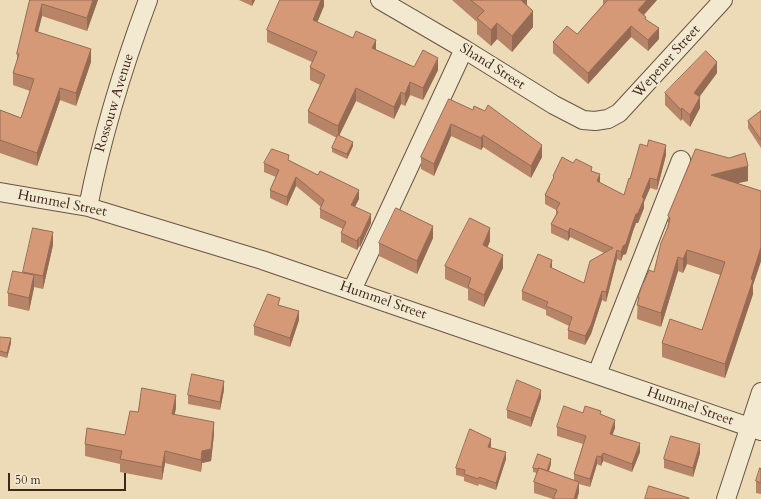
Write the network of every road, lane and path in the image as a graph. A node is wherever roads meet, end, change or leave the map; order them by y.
1 (148, 0) edge
2 (380, 0) edge
3 (723, 0) edge
4 (399, 5) edge
5 (464, 49) junction
6 (608, 119) joint
7 (681, 160) dead end
8 (0, 192) edge
9 (88, 207) junction
10 (352, 290) junction
11 (597, 374) junction
12 (761, 392) edge
13 (755, 429) edge
14 (726, 499) edge

1 - 9 street, Rossouw Avenue
2 - 4 street, Shand Street
3 - 6 street, Wepener Street
4 - 5 street, Shand Street
5 - 6 street, Shand Street
5 - 10 street
7 - 11 street
8 - 9 street, Hummel Street
9 - 10 street, Hummel Street
10 - 11 street, Hummel Street
11 - 13 street, Hummel Street
12 - 13 street
13 - 14 street

